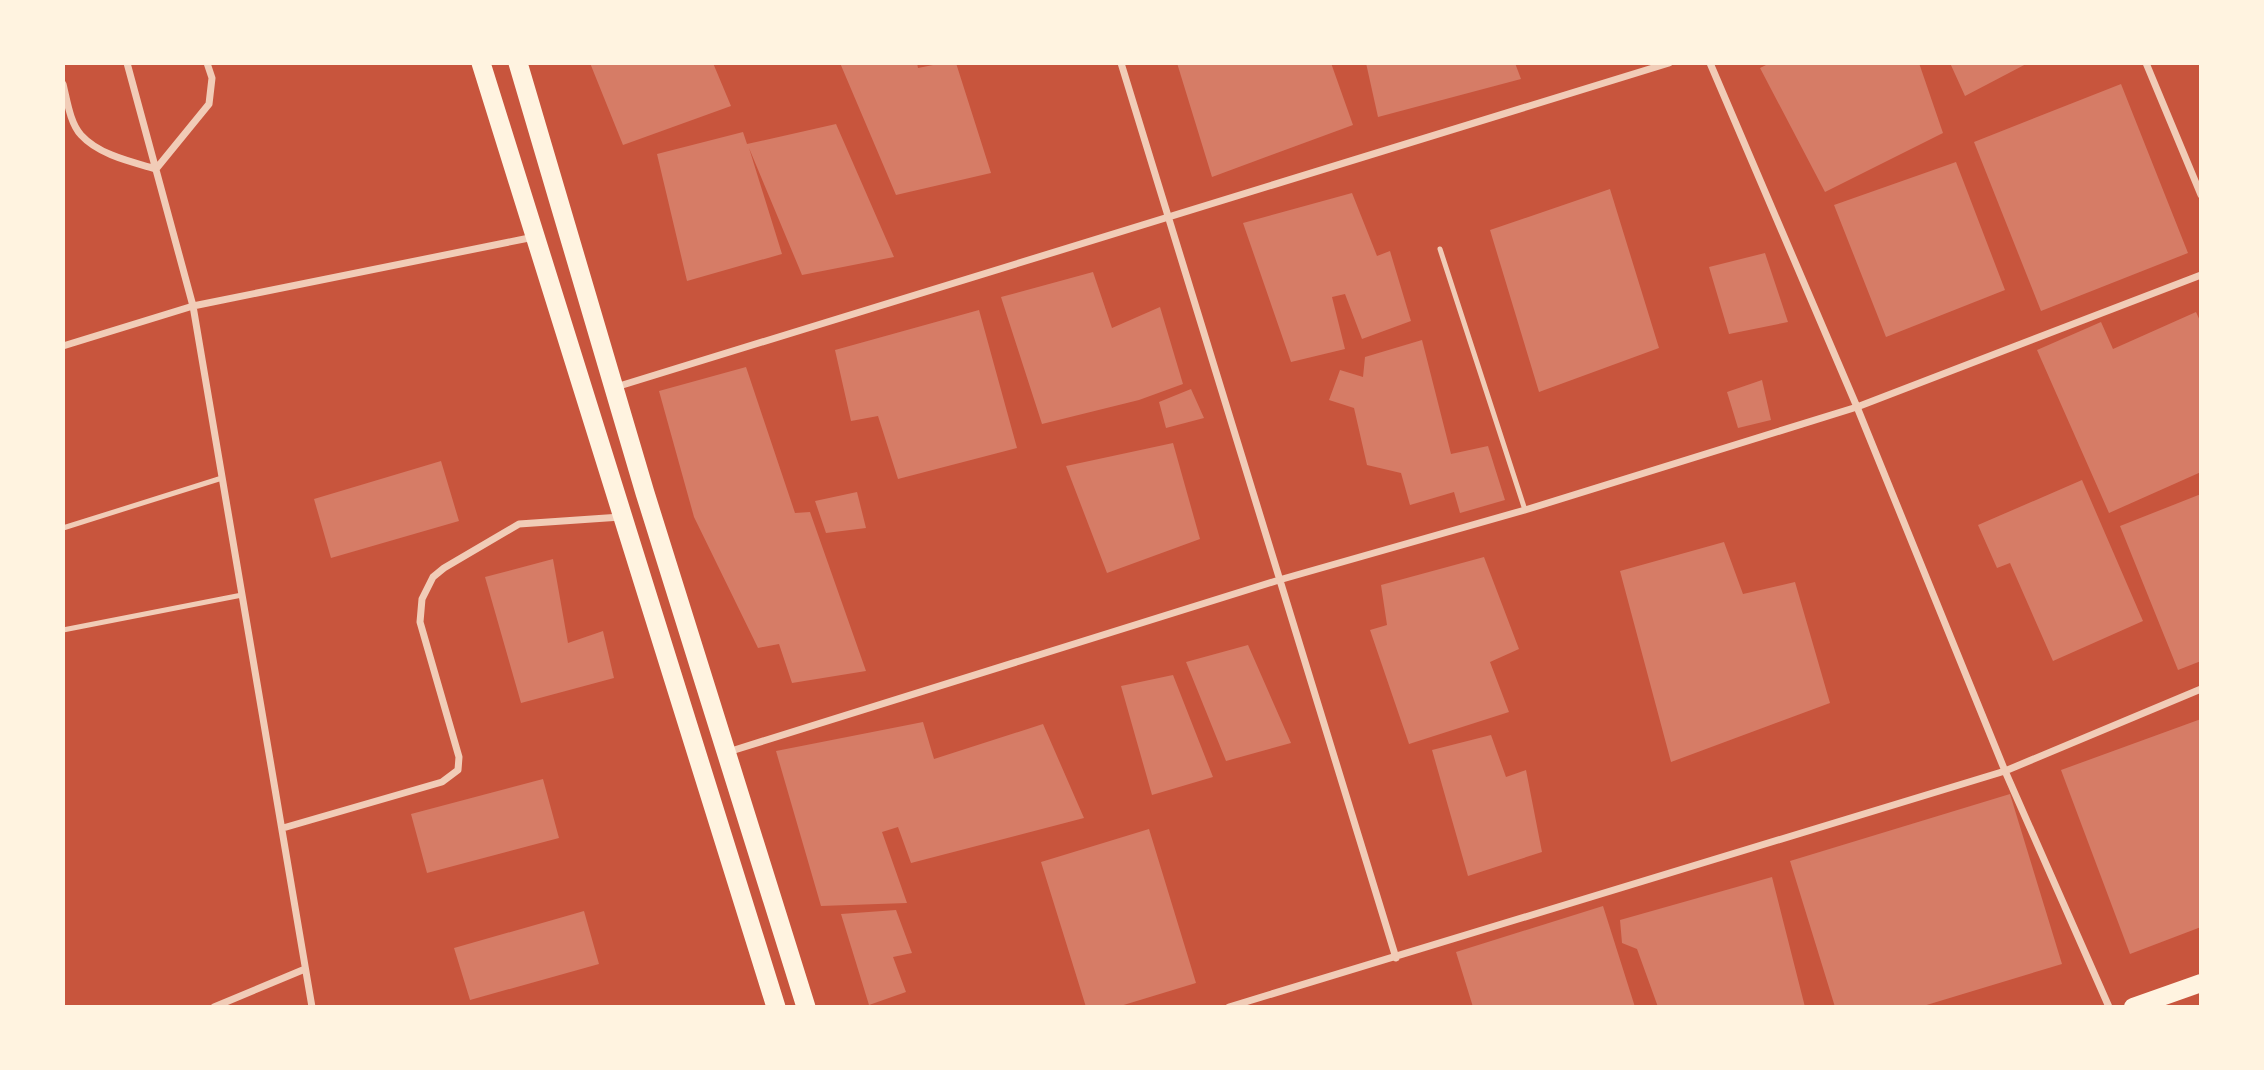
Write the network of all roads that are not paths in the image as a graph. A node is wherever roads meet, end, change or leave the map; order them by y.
1 (127, 63) edge
2 (207, 63) edge
3 (481, 63) edge
4 (518, 63) edge
5 (1121, 63) edge
6 (1670, 63) edge
7 (1710, 63) edge
8 (2146, 63) edge
9 (63, 84) edge
10 (156, 169) junction
11 (2201, 195) edge
12 (1167, 216) junction
13 (534, 237) junction
14 (1440, 249) dead end
15 (2201, 275) edge
16 (193, 306) junction
17 (63, 346) edge
18 (615, 388) junction
19 (1857, 407) junction
20 (222, 478) junction
21 (1525, 510) junction
22 (621, 517) junction
23 (63, 528) edge
24 (1279, 580) junction
25 (242, 595) junction
26 (63, 631) edge
27 (2201, 688) edge
28 (727, 752) junction
29 (2005, 771) junction
30 (283, 828) junction
31 (1396, 958) junction
32 (305, 969) junction
33 (2201, 983) edge
34 (214, 1007) edge
35 (312, 1007) edge
36 (776, 1007) edge
37 (806, 1007) edge
38 (1229, 1007) edge
39 (2109, 1007) edge
40 (2133, 1007) edge

1 - 10 street
2 - 10 street
3 - 13 highway
4 - 18 highway
5 - 12 street
6 - 12 street
7 - 19 street
8 - 11 street
9 - 10 street
10 - 16 street
12 - 18 street
12 - 24 street
13 - 16 street
13 - 22 highway
14 - 21 lane
15 - 19 street
16 - 17 street
16 - 20 street
18 - 28 highway
19 - 21 street
19 - 29 street
20 - 23 lane
20 - 25 street
21 - 24 street
22 - 30 street
22 - 36 highway
24 - 28 street
24 - 31 street
25 - 26 lane
25 - 30 street
27 - 29 street
28 - 37 highway
29 - 31 street
29 - 39 street
30 - 32 street
31 - 38 street
32 - 34 street
32 - 35 street
33 - 40 main road

